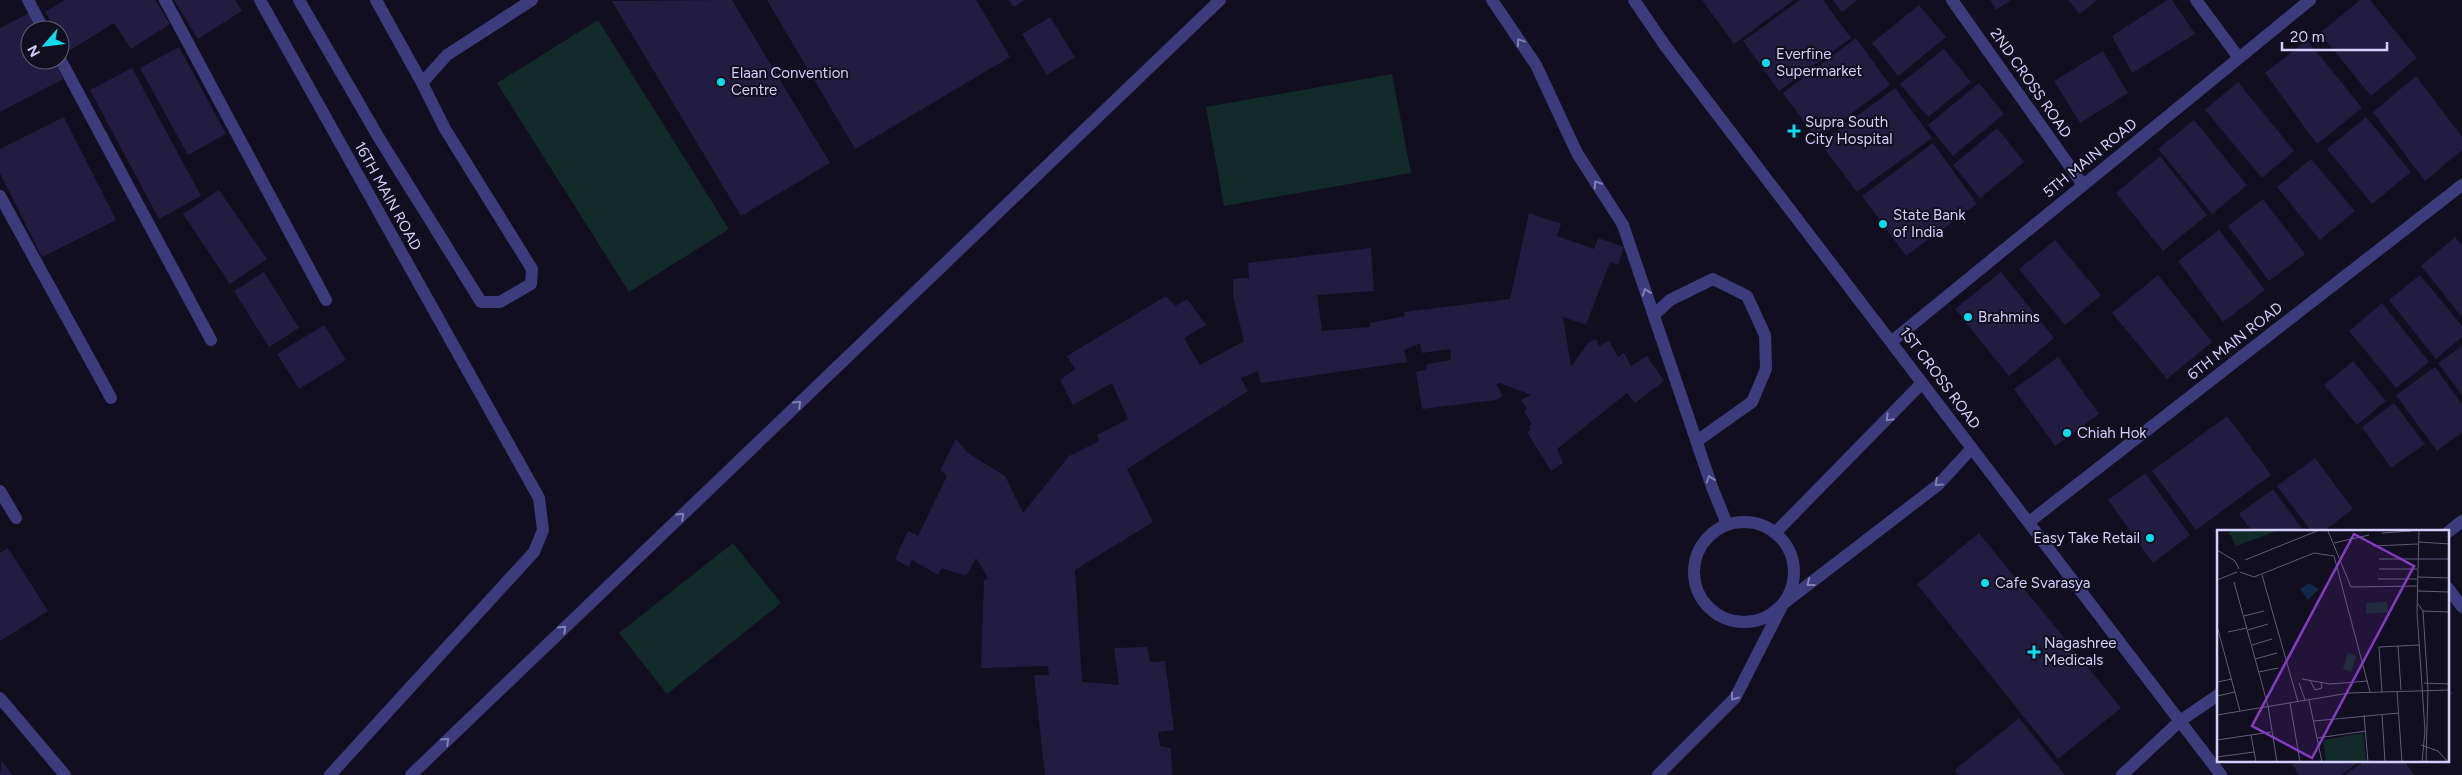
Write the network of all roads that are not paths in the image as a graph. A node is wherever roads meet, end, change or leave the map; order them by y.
1 (28, 0) edge
2 (165, 0) edge
3 (260, 0) edge
4 (299, 0) edge
5 (376, 0) edge
6 (532, 0) edge
7 (1220, 0) edge
8 (1492, 0) edge
9 (1634, 0) edge
10 (1952, 0) edge
11 (2196, 0) edge
12 (2310, 0) edge
13 (39, 20) edge
14 (2239, 58) junction
15 (66, 70) edge
16 (422, 83) junction
17 (2083, 185) junction
18 (2462, 185) edge
19 (0, 196) edge
20 (326, 300) dead end
21 (1654, 315) junction
22 (211, 340) dead end
23 (1891, 342) junction
24 (1922, 382) junction
25 (111, 398) dead end
26 (1697, 442) junction
27 (1972, 448) junction
28 (0, 491) edge
29 (16, 518) dead end
30 (2462, 521) edge
31 (2029, 522) junction
32 (1728, 524) junction
33 (2450, 530) edge
34 (1775, 533) junction
35 (2450, 591) edge
36 (1783, 604) junction
37 (2462, 607) edge
38 (2217, 696) edge
39 (0, 698) edge
40 (2180, 721) junction
41 (64, 775) edge
42 (330, 775) edge
43 (411, 775) edge
44 (1658, 775) edge
45 (2122, 775) edge
46 (2221, 775) edge

1 - 13 street
2 - 20 street
3 - 42 street, 16TH MAIN ROAD
4 - 16 street
5 - 16 street
6 - 16 street
43 -> 7 street
21 -> 8 street
9 - 23 street, 1ST CROSS ROAD
10 - 17 street, 2ND CROSS ROAD
11 - 14 street
12 - 14 street, 5TH MAIN ROAD
14 - 17 street, 5TH MAIN ROAD
15 - 22 street
17 - 23 street, 5TH MAIN ROAD
18 - 31 street, 6TH MAIN ROAD
19 - 25 street
21 - 26 street
21 - 26 street
23 - 24 street, 1ST CROSS ROAD
24 - 27 street, 1ST CROSS ROAD
24 -> 34 street
32 -> 26 street
27 - 31 street, 1ST CROSS ROAD
27 -> 36 street
28 - 29 street
30 - 33 street
31 - 40 street, 1ST CROSS ROAD
32 - 34 street
32 - 36 street
34 - 36 street
35 - 37 street
36 -> 44 street
38 - 40 street
39 - 41 street
40 - 45 street
40 - 46 street, 1ST CROSS ROAD

